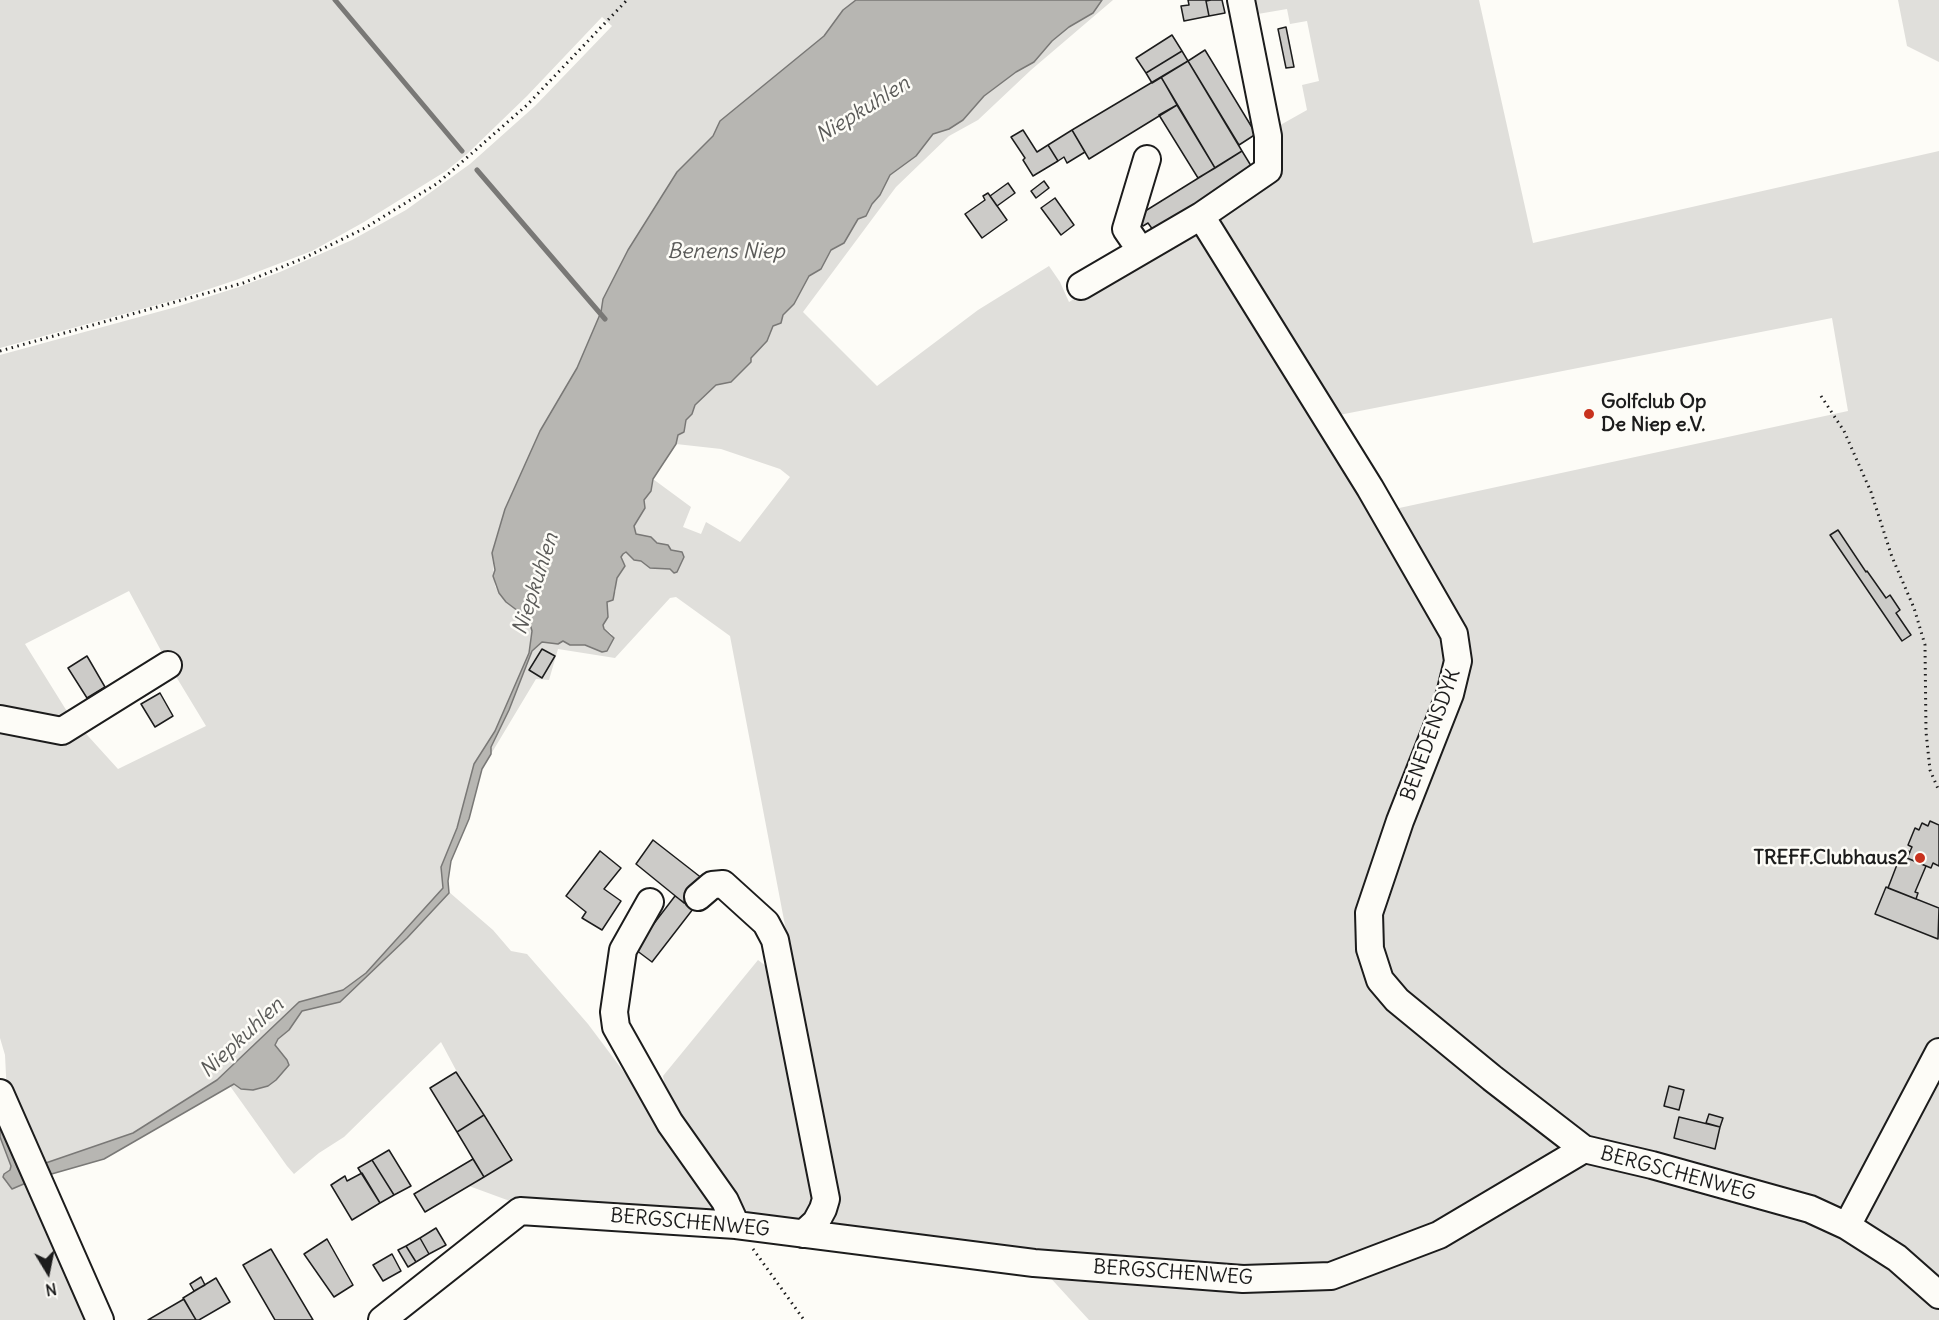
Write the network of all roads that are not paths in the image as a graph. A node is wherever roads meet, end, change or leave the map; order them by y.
1 (1240, 0) edge
2 (1147, 159) dead end
3 (1201, 216) junction
4 (1141, 251) junction
5 (1082, 286) dead end
6 (168, 665) dead end
7 (0, 719) edge
8 (698, 897) dead end
9 (650, 902) dead end
10 (1939, 1052) edge
11 (0, 1093) edge
12 (1584, 1149) junction
13 (736, 1225) junction
14 (1847, 1226) junction
15 (803, 1234) junction
16 (1939, 1295) edge
17 (100, 1320) edge
18 (382, 1320) edge

1 - 3 street
2 - 4 street
3 - 4 street
3 - 12 street, BENEDENSDYK
4 - 5 street
6 - 7 street
8 - 15 street
9 - 13 street
10 - 14 street
11 - 17 street
12 - 14 street, BERGSCHENWEG
12 - 15 street, BERGSCHENWEG
13 - 15 street, BERGSCHENWEG
13 - 18 street, BERGSCHENWEG
14 - 16 street, BERGSCHENWEG

